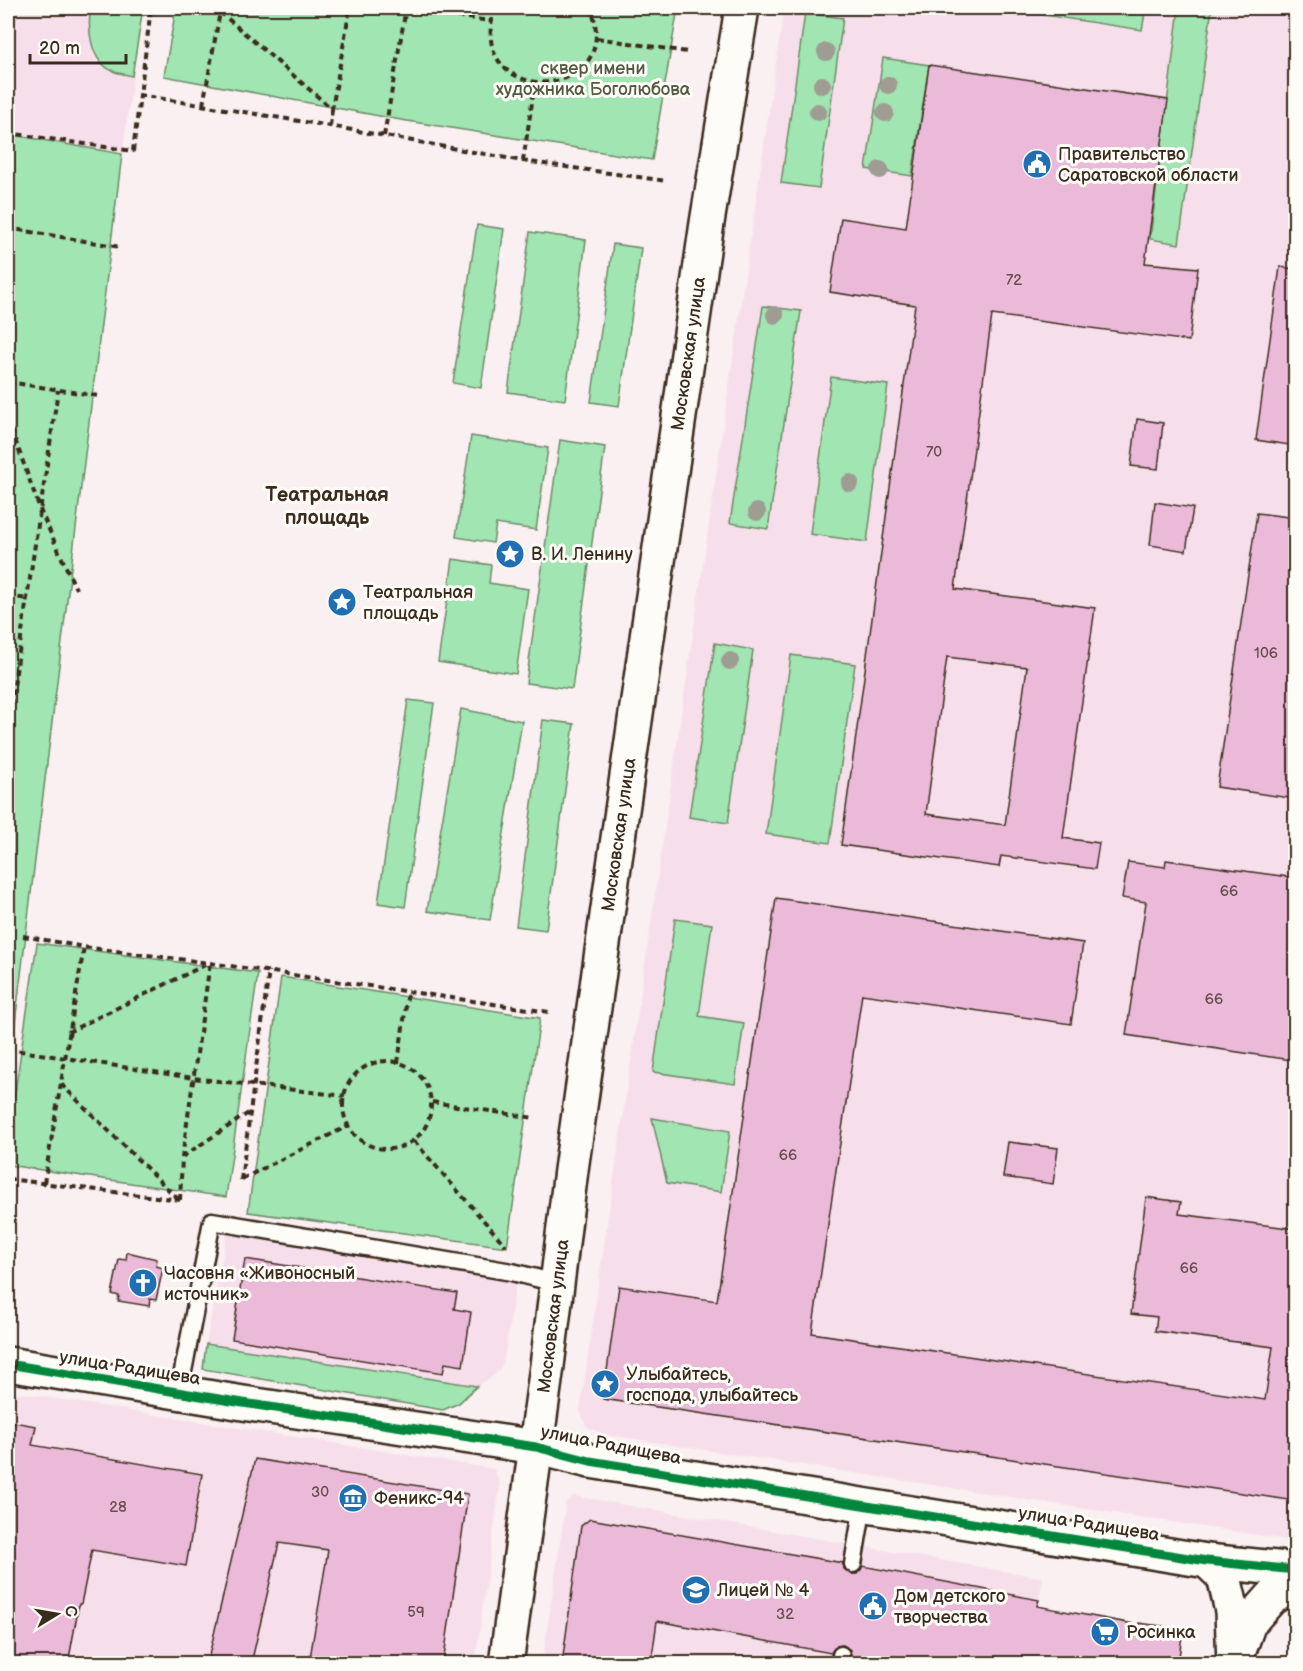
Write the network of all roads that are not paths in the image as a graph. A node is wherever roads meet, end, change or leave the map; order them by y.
1 (742, 8) edge
2 (556, 1283) junction
3 (8, 1364) edge
4 (179, 1392) junction
5 (536, 1447) junction
6 (863, 1505) junction
7 (1207, 1561) junction
8 (853, 1564) dead end
9 (1296, 1570) edge
10 (1296, 1583) edge
11 (506, 1664) edge
12 (1235, 1664) edge

1 - 2 main road, Московская улица
2 - 4 lane
2 - 5 main road, Московская улица
3 - 4 main road, улица Радищева
4 - 5 main road, улица Радищева
5 - 6 main road, улица Радищева
5 - 11 main road, Московская улица
6 - 7 main road, улица Радищева
6 - 8 lane
7 - 9 main road, улица Радищева
7 - 12 main road
10 - 12 main road

